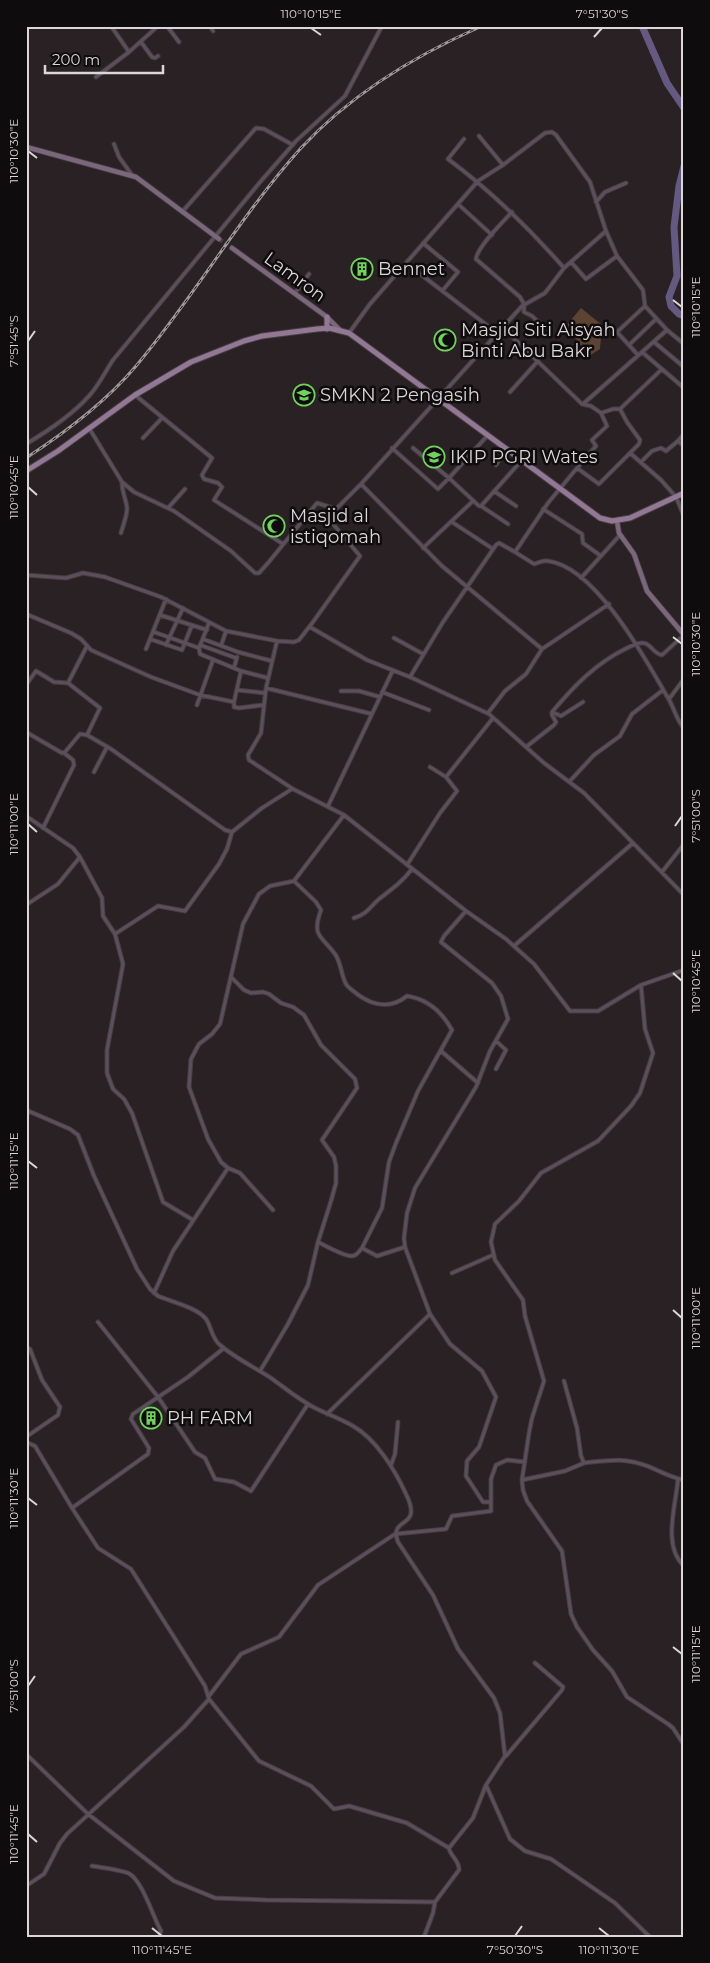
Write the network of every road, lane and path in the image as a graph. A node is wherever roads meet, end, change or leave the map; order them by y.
1 (111, 26) edge
2 (158, 26) edge
3 (167, 26) edge
4 (210, 26) edge
5 (382, 26) edge
6 (214, 30) dead end
7 (141, 42) junction
8 (179, 42) dead end
9 (129, 52) junction
10 (158, 56) dead end
11 (96, 78) dead end
12 (479, 136) dead end
13 (464, 139) dead end
14 (114, 144) dead end
15 (293, 145) junction
16 (26, 147) edge
17 (503, 165) junction
18 (132, 175) junction
19 (478, 181) junction
20 (626, 183) dead end
21 (595, 203) junction
22 (458, 204) junction
23 (182, 212) junction
24 (512, 212) junction
25 (606, 231) junction
26 (492, 235) junction
27 (217, 237) junction
28 (423, 244) junction
29 (232, 248) tunnel mouth
30 (617, 256) junction
31 (571, 262) junction
32 (406, 263) junction
33 (564, 268) junction
34 (309, 274) dead end
35 (443, 290) junction
36 (295, 293) junction
37 (524, 304) junction
38 (645, 306) junction
39 (327, 317) junction
40 (656, 319) junction
41 (502, 327) junction
42 (327, 328) junction
43 (545, 328) dead end
44 (340, 330) junction
45 (667, 330) junction
46 (348, 333) junction
47 (497, 333) junction
48 (654, 342) junction
49 (684, 344) edge
50 (629, 345) junction
51 (640, 353) junction
52 (538, 361) junction
53 (684, 367) edge
54 (662, 369) junction
55 (684, 388) edge
56 (510, 392) dead end
57 (135, 395) junction
58 (437, 398) junction
59 (582, 404) junction
60 (620, 409) junction
61 (601, 413) junction
62 (162, 418) junction
63 (89, 428) junction
64 (488, 434) junction
65 (684, 434) edge
66 (143, 438) dead end
67 (678, 440) junction
68 (26, 444) edge
69 (684, 446) edge
70 (392, 448) junction
71 (413, 448) dead end
72 (507, 448) junction
73 (630, 453) junction
74 (522, 459) junction
75 (640, 462) junction
76 (496, 465) dead end
77 (577, 468) junction
78 (26, 471) edge
79 (449, 478) junction
80 (122, 482) junction
81 (361, 484) junction
82 (560, 488) junction
83 (185, 489) dead end
84 (494, 491) junction
85 (684, 493) edge
86 (676, 497) junction
87 (474, 501) junction
88 (481, 506) junction
89 (516, 506) dead end
90 (168, 508) junction
91 (336, 509) junction
92 (543, 509) junction
93 (684, 516) edge
94 (617, 521) junction
95 (451, 522) junction
96 (508, 524) dead end
97 (120, 533) dead end
98 (620, 535) junction
99 (283, 544) junction
100 (423, 548) junction
101 (493, 549) junction
102 (515, 552) junction
103 (601, 556) junction
104 (26, 575) edge
105 (582, 578) junction
106 (467, 587) junction
107 (166, 600) junction
108 (609, 604) junction
109 (183, 608) junction
110 (26, 614) edge
111 (160, 615) junction
112 (177, 620) junction
113 (209, 623) junction
114 (192, 625) junction
115 (310, 627) junction
116 (207, 630) junction
117 (226, 631) junction
118 (154, 632) junction
119 (684, 635) edge
120 (170, 638) junction
121 (394, 638) dead end
122 (150, 639) junction
123 (203, 639) junction
124 (277, 641) junction
125 (185, 643) junction
126 (636, 644) junction
127 (166, 645) junction
128 (87, 646) junction
129 (221, 646) junction
130 (200, 647) junction
131 (146, 649) dead end
132 (542, 649) junction
133 (238, 652) junction
134 (423, 654) junction
135 (236, 658) junction
136 (213, 660) junction
137 (272, 661) junction
138 (234, 668) junction
139 (393, 670) junction
140 (242, 671) junction
141 (410, 677) junction
142 (268, 678) junction
143 (684, 679) edge
144 (68, 683) junction
145 (26, 685) edge
146 (266, 688) junction
147 (237, 690) junction
148 (664, 690) junction
149 (341, 691) dead end
150 (382, 692) junction
151 (265, 693) junction
152 (200, 695) junction
153 (380, 697) junction
154 (669, 699) junction
155 (234, 702) junction
156 (583, 702) dead end
157 (197, 705) dead end
158 (263, 705) junction
159 (429, 710) dead end
160 (552, 712) junction
161 (488, 713) junction
162 (372, 714) junction
163 (493, 718) junction
164 (684, 728) edge
165 (26, 732) edge
166 (87, 736) junction
167 (107, 747) junction
168 (526, 747) junction
169 (64, 753) junction
170 (430, 767) dead end
171 (94, 772) dead end
172 (446, 777) junction
173 (569, 782) junction
174 (293, 788) junction
175 (328, 806) junction
176 (26, 816) edge
177 (344, 816) junction
178 (43, 828) junction
179 (232, 832) junction
180 (633, 843) junction
181 (684, 844) edge
182 (80, 857) junction
183 (407, 865) junction
184 (412, 869) junction
185 (662, 872) junction
186 (294, 881) junction
187 (684, 896) edge
188 (26, 905) edge
189 (466, 911) junction
190 (354, 918) dead end
191 (115, 934) junction
192 (514, 946) junction
193 (684, 970) edge
194 (232, 978) junction
195 (641, 985) junction
196 (496, 1041) junction
197 (441, 1051) junction
198 (496, 1069) dead end
199 (478, 1083) junction
200 (28, 1110) edge
201 (26, 1116) edge
202 (228, 1168) junction
203 (273, 1210) dead end
204 (193, 1220) junction
205 (318, 1242) junction
206 (405, 1247) junction
207 (362, 1248) junction
208 (493, 1255) junction
209 (452, 1273) dead end
210 (154, 1293) junction
211 (430, 1314) junction
212 (98, 1322) dead end
213 (26, 1346) edge
214 (224, 1348) junction
215 (260, 1371) junction
216 (564, 1381) dead end
217 (158, 1397) junction
218 (308, 1404) junction
219 (327, 1414) junction
220 (398, 1422) dead end
221 (26, 1437) edge
222 (26, 1442) edge
223 (525, 1462) junction
224 (584, 1464) junction
225 (391, 1466) junction
226 (678, 1479) junction
227 (522, 1480) junction
228 (684, 1480) edge
229 (491, 1502) junction
230 (72, 1508) junction
231 (395, 1534) junction
232 (684, 1566) edge
233 (535, 1663) dead end
234 (209, 1697) junction
235 (684, 1745) edge
236 (26, 1754) edge
237 (506, 1756) junction
238 (486, 1785) junction
239 (88, 1814) junction
240 (449, 1848) junction
241 (92, 1866) dead end
242 (26, 1886) edge
243 (435, 1902) junction
244 (159, 1937) edge
245 (424, 1937) edge
246 (650, 1937) edge

1 - 9 street
2 - 7 street
3 - 8 street
4 - 6 street
5 - 15 street
7 - 9 street
7 - 10 street
9 - 11 street
12 - 17 street
13 - 19 street
14 - 18 street
15 - 23 street
15 - 27 street
16 - 18 street
17 - 19 street
17 - 21 street
18 - 23 street
19 - 22 street
19 - 24 street
20 - 21 street
21 - 25 street
22 - 26 street
22 - 28 street
23 - 27 street
24 - 26 street
24 - 33 street
25 - 30 street
25 - 31 street
26 - 37 street
27 - 68 street
28 - 32 street
28 - 35 street
29 - 36 street, Lamron
30 - 31 street
30 - 38 street
31 - 33 street
32 - 35 street
32 - 46 street
33 - 37 street
34 - 36 street
35 - 47 street
36 - 39 street, Lamron
37 - 41 street
37 - 43 street
38 - 40 street
38 - 50 street
39 - 42 main road
39 - 44 street, Lamron
40 - 45 street
40 - 50 street
41 - 47 street
41 - 52 street
42 - 44 main road
42 - 57 main road
44 - 46 main road
45 - 48 street
45 - 49 street
46 - 58 main road
47 - 58 street
48 - 51 street
48 - 53 street
50 - 51 street
51 - 54 street
51 - 59 street
52 - 56 street
52 - 59 street
54 - 55 street
54 - 60 street
57 - 62 street
57 - 63 main road
58 - 64 main road
58 - 70 street
59 - 61 street
60 - 61 street
60 - 73 street
61 - 77 street
62 - 66 street
62 - 99 street
63 - 78 main road
63 - 80 street
64 - 72 main road
64 - 79 street
65 - 67 street
67 - 69 street
67 - 75 street
70 - 79 street
70 - 81 street
71 - 79 street
72 - 74 main road
72 - 76 street
73 - 75 street
73 - 77 street
74 - 82 main road
74 - 84 street
75 - 86 street
77 - 82 street
79 - 87 street
80 - 90 street
80 - 97 street
81 - 91 street
81 - 100 street
82 - 92 street
82 - 94 main road
83 - 90 street
84 - 88 street
84 - 89 street
85 - 86 main road
86 - 93 street
86 - 94 main road
87 - 88 street
87 - 95 street
88 - 96 street
90 - 99 street
91 - 99 street
91 - 115 street
92 - 102 street
92 - 103 street
94 - 98 street
95 - 100 street
95 - 101 street
98 - 103 street
98 - 119 street
100 - 106 street
101 - 102 street
101 - 106 street
102 - 105 street
103 - 105 street
104 - 107 street
105 - 108 street
106 - 132 street
106 - 134 street
107 - 109 street
107 - 111 street
108 - 126 street
108 - 132 street
109 - 112 street
109 - 113 street
110 - 128 street
111 - 112 street
111 - 118 street
112 - 114 street
112 - 120 street
113 - 116 street
113 - 117 street
114 - 116 street
114 - 125 street
115 - 124 street
115 - 139 street
116 - 123 street
117 - 124 street
117 - 129 street
118 - 120 street
118 - 122 street
119 - 126 street
120 - 125 street
120 - 127 street
121 - 134 street
122 - 127 street
122 - 131 street
123 - 129 street
123 - 130 street
124 - 137 street
125 - 127 street
125 - 130 street
126 - 148 street
126 - 160 street
128 - 144 street
128 - 152 street
129 - 133 street
130 - 135 street
130 - 136 street
132 - 161 street
133 - 135 street
133 - 137 street
134 - 141 street
135 - 138 street
136 - 138 street
136 - 152 street
137 - 142 street
138 - 140 street
139 - 141 street
139 - 150 street
140 - 142 street
140 - 147 street
141 - 161 street
142 - 146 street
143 - 154 street
144 - 145 street
144 - 166 street
146 - 151 street
146 - 162 street
147 - 151 street
147 - 155 street
148 - 154 street
148 - 173 street
149 - 153 street
150 - 153 street
150 - 159 street
151 - 158 street
152 - 155 street
152 - 157 street
153 - 162 street
154 - 164 street
155 - 158 street
156 - 160 street
158 - 174 street
160 - 168 street
161 - 163 street
162 - 175 street
163 - 168 street
163 - 172 street
165 - 169 street
166 - 167 street
166 - 169 street
167 - 171 street
167 - 179 street
168 - 173 street
169 - 178 street
170 - 172 street
172 - 183 street
173 - 180 street
174 - 175 street
174 - 179 street
175 - 177 street
176 - 178 street
177 - 183 street
177 - 186 street
178 - 182 street
179 - 191 street
180 - 185 street
180 - 192 street
181 - 185 street
182 - 188 street
182 - 191 street
183 - 184 street
184 - 189 street
184 - 190 street
185 - 187 street
186 - 194 street
186 - 197 street
189 - 192 street
189 - 196 street
191 - 204 street
192 - 195 street
193 - 195 street
194 - 202 street
194 - 205 street
195 - 208 street
196 - 198 street
196 - 199 street
197 - 199 street
197 - 207 street
199 - 206 street
200 - 201 street
200 - 210 street
202 - 203 street
202 - 204 street
204 - 210 street
205 - 207 street
205 - 215 street
206 - 207 street
206 - 211 street
208 - 209 street
208 - 223 street
210 - 214 street
211 - 219 street
211 - 229 street
212 - 217 street
213 - 221 street
214 - 215 street
214 - 217 street
215 - 218 street
216 - 224 street
217 - 218 street
217 - 230 street
218 - 219 street
219 - 225 street
220 - 225 street
222 - 230 street
223 - 227 street
223 - 229 street
224 - 226 street
224 - 227 street
225 - 231 street
226 - 228 street
226 - 232 street
227 - 235 street
229 - 231 street
230 - 234 street
231 - 234 street
231 - 237 street
233 - 237 street
234 - 239 street
234 - 240 street
236 - 239 street
237 - 238 street
238 - 240 street
238 - 246 street
239 - 242 street
239 - 243 street
240 - 243 street
241 - 244 street
243 - 245 street

